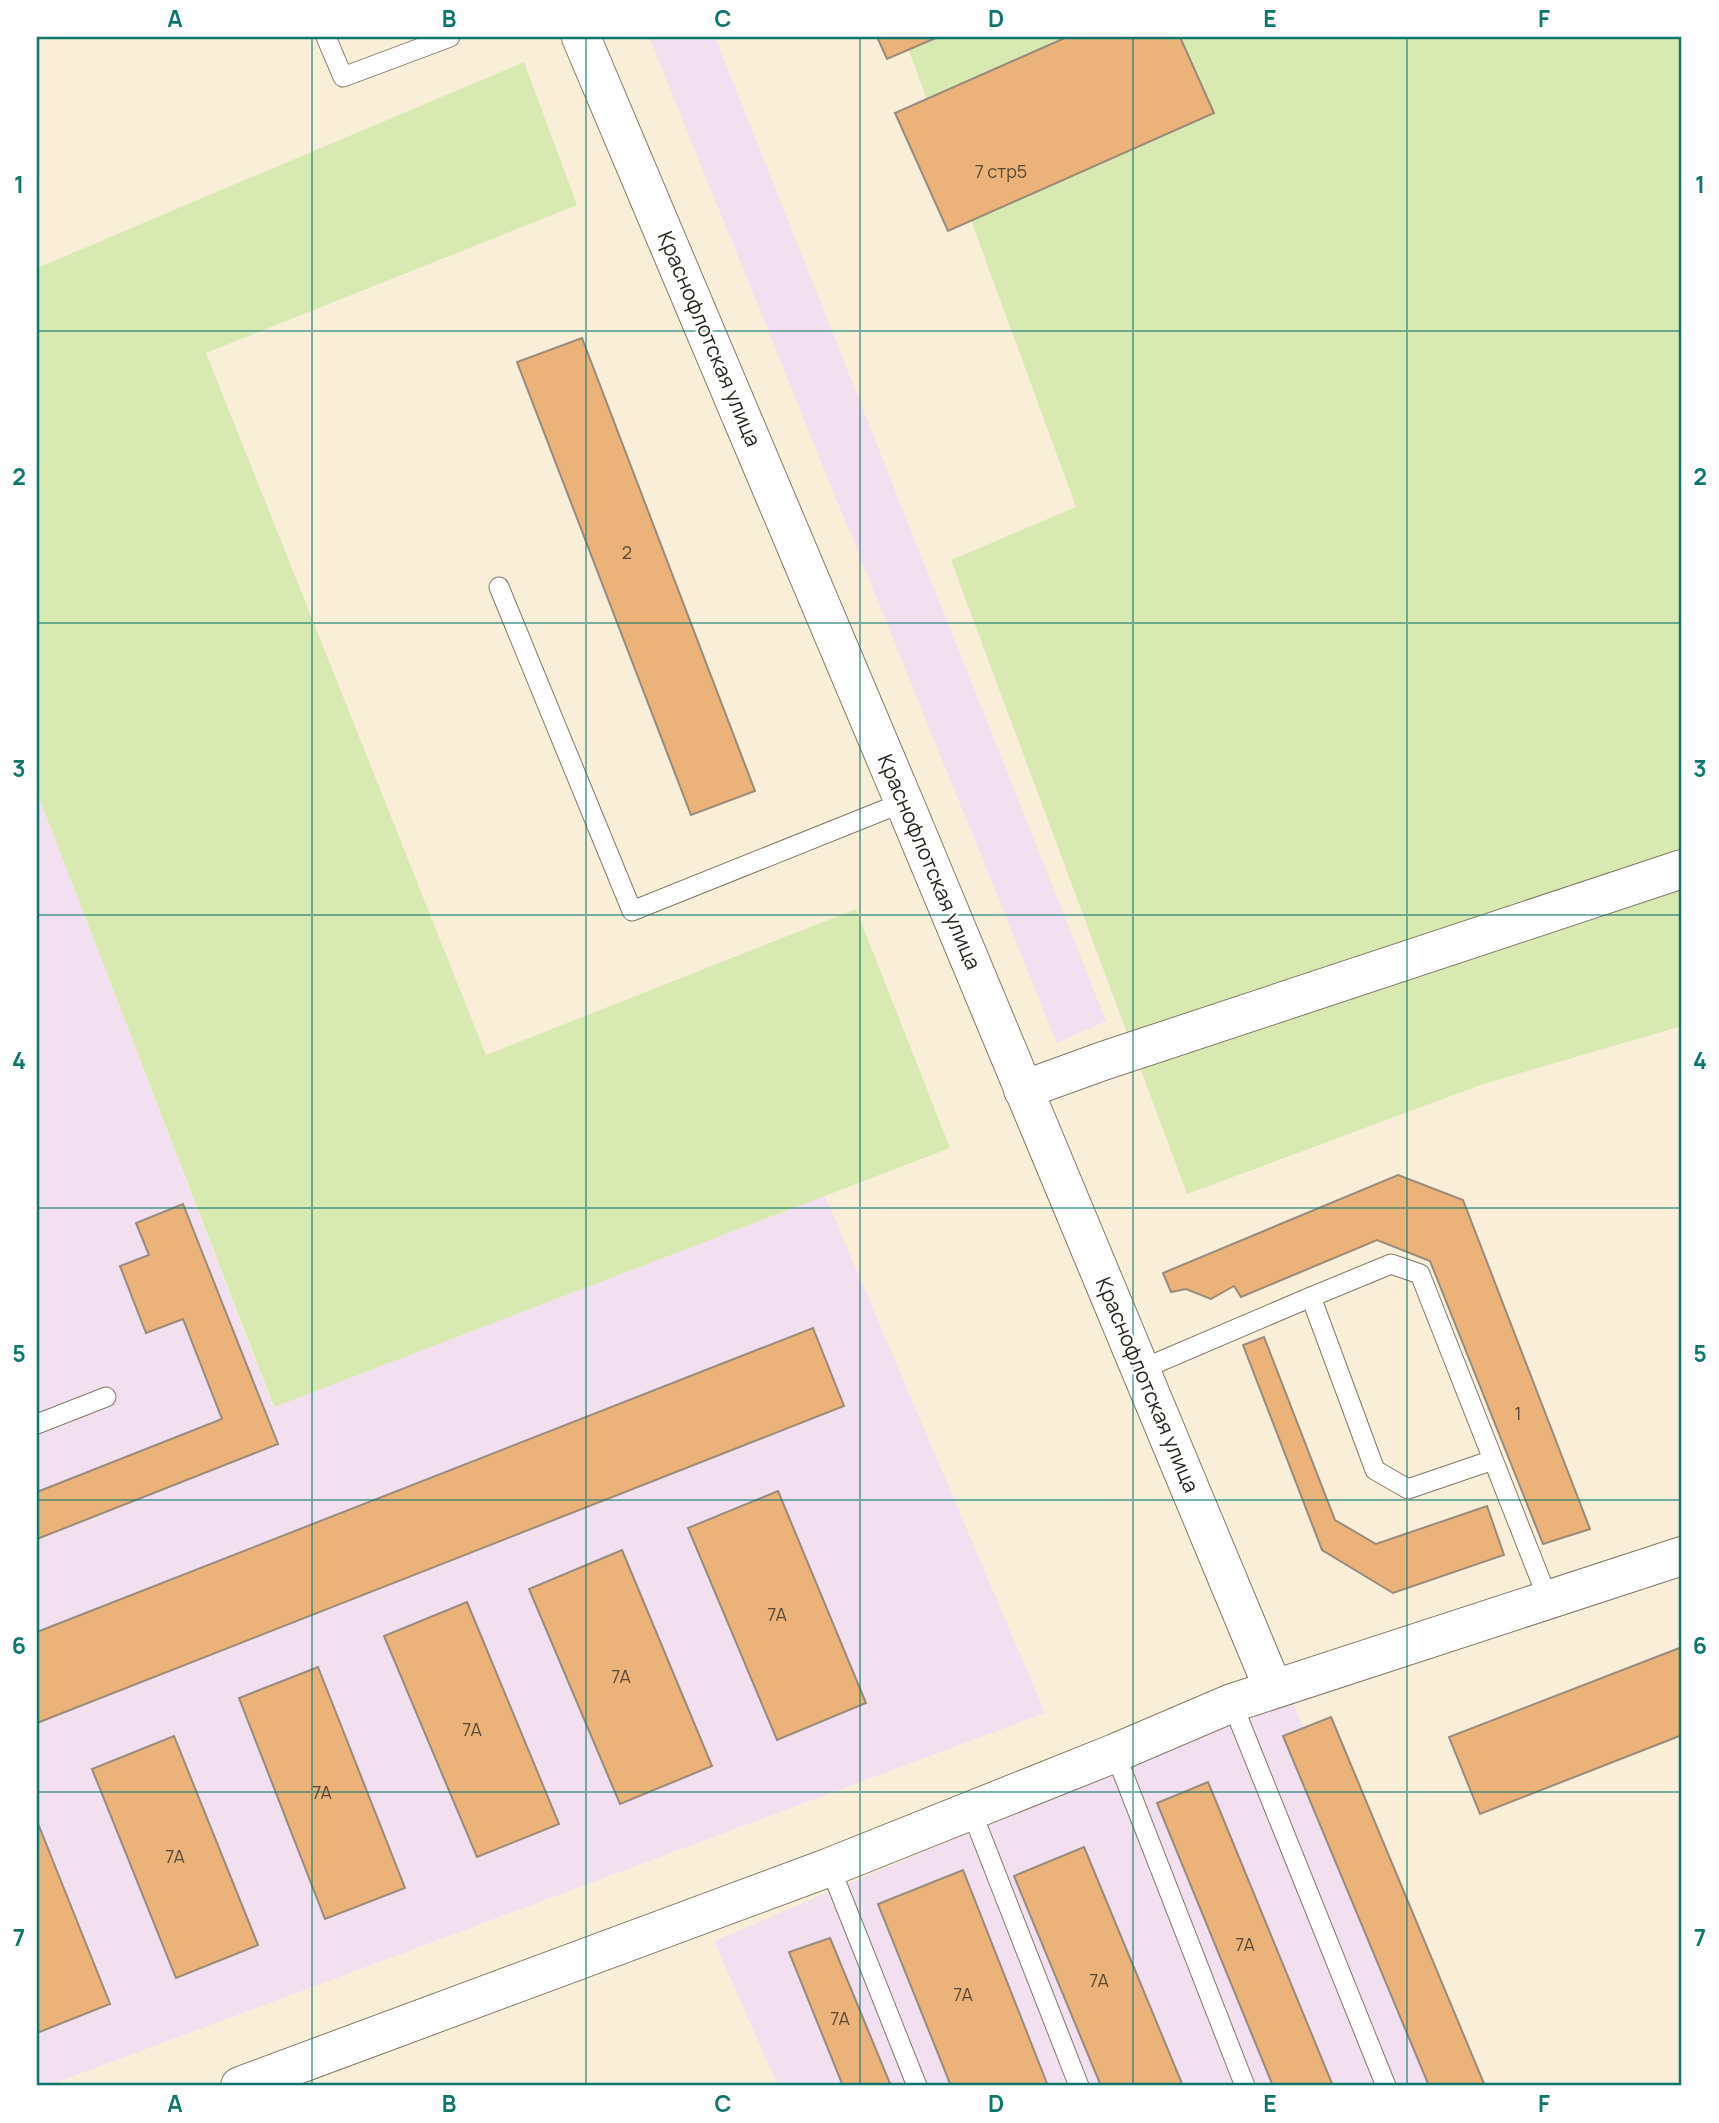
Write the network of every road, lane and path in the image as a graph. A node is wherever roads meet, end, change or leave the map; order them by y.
1 (326, 37) edge
2 (450, 37) edge
3 (581, 37) edge
4 (499, 587) dead end
5 (904, 802) junction
6 (1682, 869) edge
7 (1023, 1090) junction
8 (1311, 1297) junction
9 (1140, 1370) junction
10 (106, 1397) dead end
11 (37, 1424) edge
12 (1493, 1460) junction
13 (1682, 1556) edge
14 (1548, 1599) junction
15 (1273, 1688) junction
16 (1232, 1703) junction
17 (1115, 1753) junction
18 (971, 1810) junction
19 (830, 1867) junction
20 (240, 2086) edge
21 (917, 2086) edge
22 (1079, 2086) edge
23 (1245, 2086) edge
24 (1386, 2086) edge

1 - 2 lane
3 - 5 street, Краснофлотская улица
4 - 5 lane
5 - 7 street, Краснофлотская улица
6 - 7 street
7 - 9 street, Краснофлотская улица
8 - 9 lane
8 - 12 lane
8 - 12 lane
9 - 15 street, Краснофлотская улица
10 - 11 lane
12 - 14 lane
13 - 14 street
14 - 15 street
15 - 16 street
16 - 17 street
16 - 24 lane
17 - 18 street
17 - 23 lane
18 - 19 street
18 - 22 lane
19 - 20 street
19 - 21 lane

